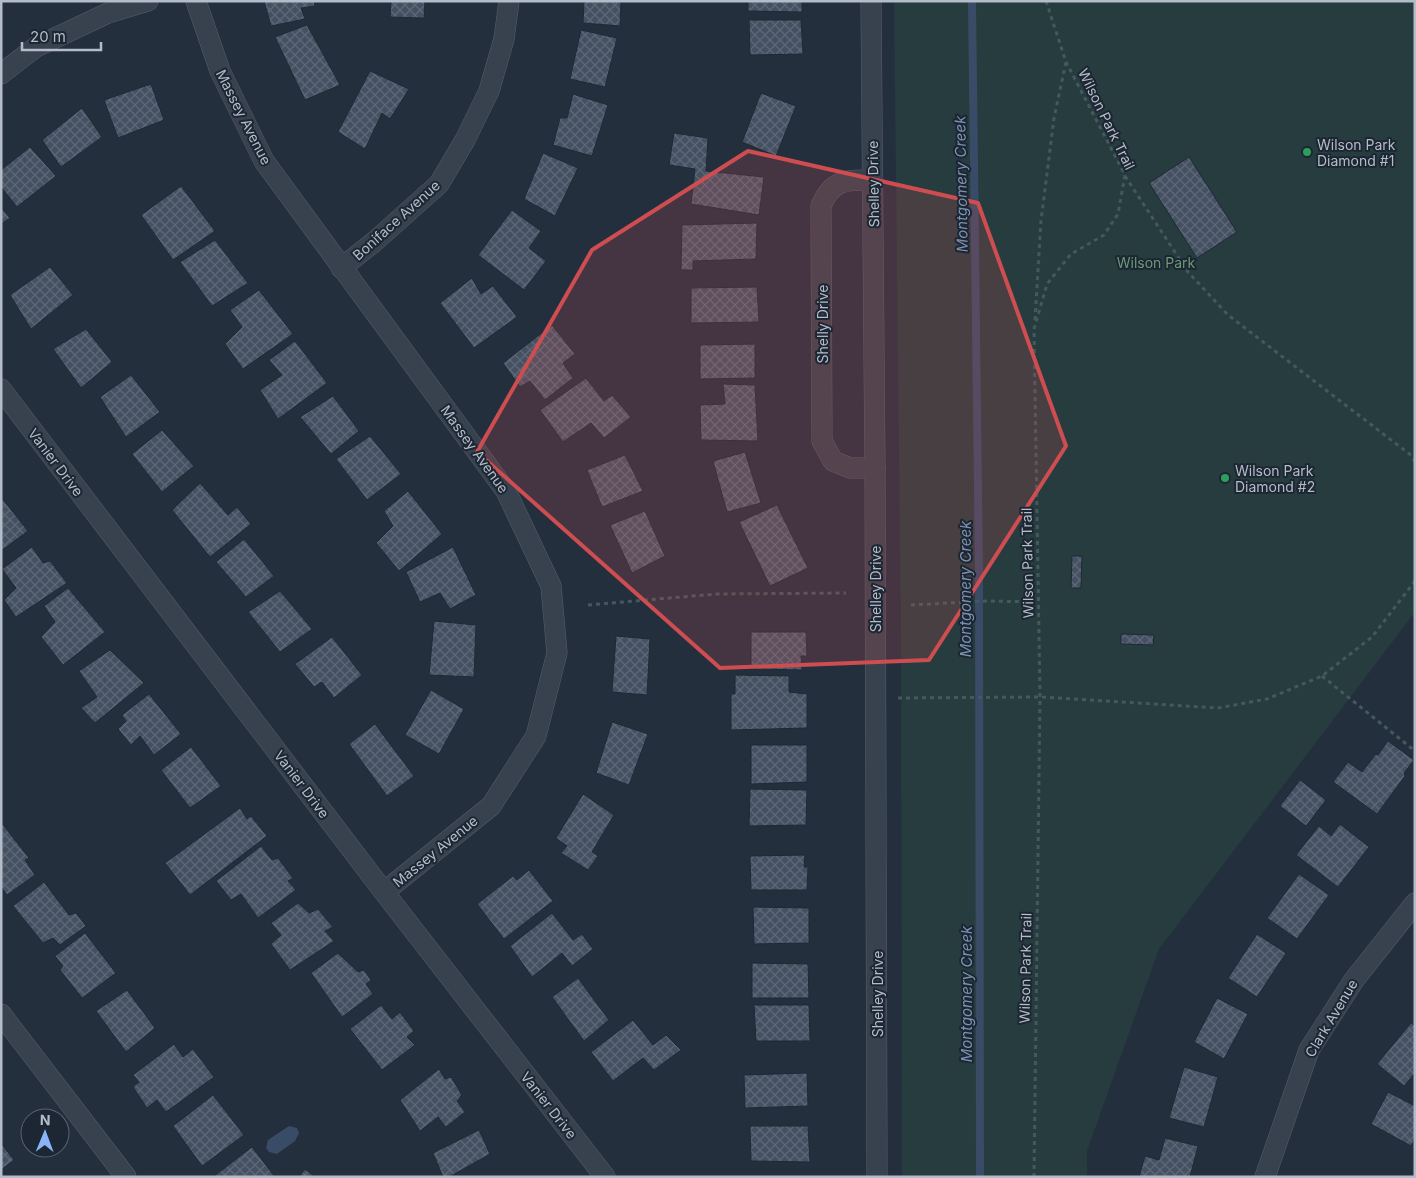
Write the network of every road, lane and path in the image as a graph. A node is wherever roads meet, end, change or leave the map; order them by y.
1 (148, 1) edge
2 (196, 1) edge
3 (509, 1) edge
4 (871, 1) edge
5 (1046, 1) edge
6 (1066, 62) junction
7 (1, 74) edge
8 (1125, 175) junction
9 (873, 180) junction
10 (342, 268) junction
11 (1034, 329) junction
12 (1, 389) edge
13 (1413, 456) edge
14 (1415, 462) edge
15 (875, 468) junction
16 (1415, 581) edge
17 (846, 593) dead end
18 (1039, 602) junction
19 (588, 605) dead end
20 (911, 605) dead end
21 (1322, 676) junction
22 (1040, 697) junction
23 (923, 698) dead end
24 (1415, 751) edge
25 (384, 892) junction
26 (1415, 903) edge
27 (1, 1014) edge
28 (126, 1177) edge
29 (605, 1177) edge
30 (877, 1177) edge
31 (1034, 1177) edge
32 (1266, 1177) edge

1 - 7 street
2 - 10 street, Massey Avenue
3 - 10 street, Boniface Avenue
4 - 9 street, Shelley Drive
5 - 6 path, Wilson Park Trail
6 - 8 path, Wilson Park Trail
6 - 11 path
8 - 11 path, Wilson Park Trail
8 - 13 path
9 - 15 street, Shelley Drive
9 - 15 street, Shelly Drive
10 - 25 street, Massey Avenue
11 - 18 path, Wilson Park Trail
12 - 25 street, Vanier Drive
13 - 14 path
15 - 30 street, Shelley Drive
16 - 21 path
17 - 19 path
18 - 20 path
18 - 22 path, Wilson Park Trail
21 - 22 path
21 - 24 path
22 - 23 path
22 - 31 path, Wilson Park Trail
25 - 29 street, Vanier Drive
26 - 32 street, Clark Avenue
27 - 28 street

